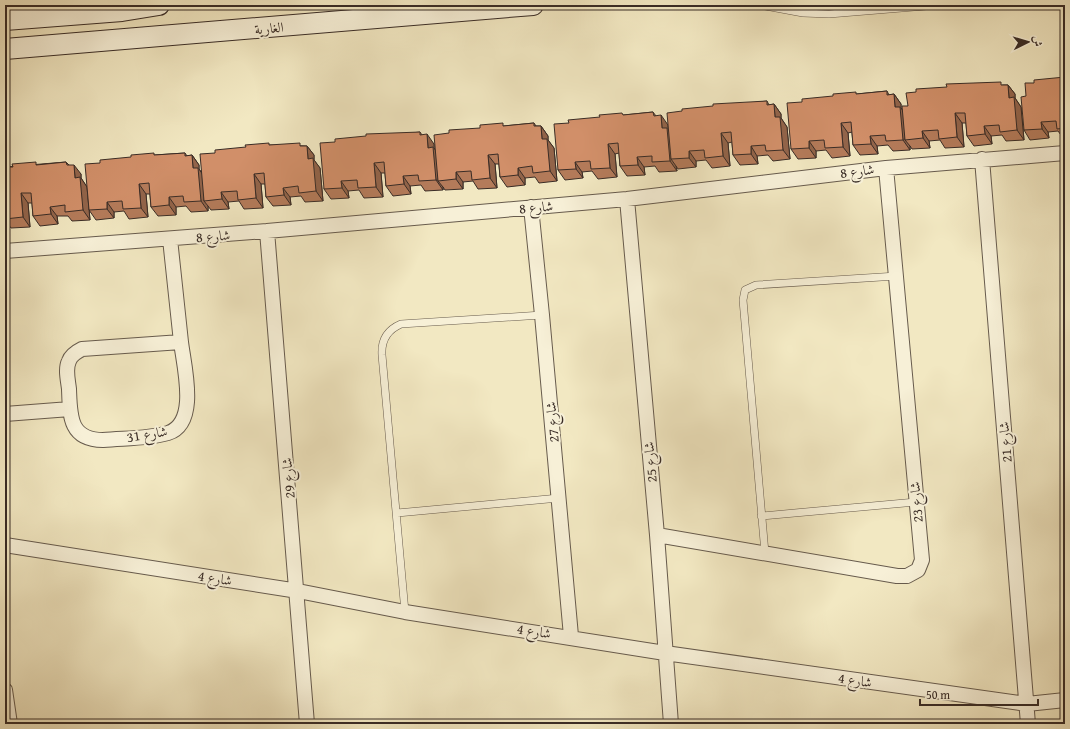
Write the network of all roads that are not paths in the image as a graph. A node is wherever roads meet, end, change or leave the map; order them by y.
1 (159, 5) edge
2 (532, 5) edge
3 (759, 5) edge
4 (938, 5) edge
5 (5, 20) edge
6 (5, 49) edge
7 (1065, 153) edge
8 (982, 159) junction
9 (886, 168) junction
10 (627, 200) junction
11 (531, 207) junction
12 (267, 231) junction
13 (170, 239) junction
14 (5, 251) edge
15 (897, 276) junction
16 (542, 315) junction
17 (181, 342) junction
18 (70, 409) junction
19 (5, 414) edge
20 (559, 498) junction
21 (916, 502) junction
22 (397, 513) junction
23 (761, 516) junction
24 (657, 535) junction
25 (5, 545) edge
26 (765, 553) junction
27 (298, 591) junction
28 (405, 612) junction
29 (571, 636) junction
30 (665, 653) junction
31 (5, 690) edge
32 (1065, 700) edge
33 (1027, 704) junction
34 (10, 724) edge
35 (307, 724) edge
36 (671, 724) edge
37 (1028, 724) edge

1 - 5 main road
2 - 6 main road, الغارية
3 - 4 lane
7 - 8 street, شارع 8
8 - 9 street, شارع 8
8 - 33 street, شارع 21
9 - 10 street, شارع 8
9 - 15 street, شارع 23
10 - 11 street, شارع 8
10 - 24 street, شارع 25
11 - 12 street, شارع 8
11 - 16 street, شارع 27
12 - 13 street, شارع 8
12 - 27 street, شارع 29
13 - 14 street, شارع 8
13 - 17 street, شارع 31
15 - 21 street, شارع 23
15 - 23 lane
16 - 20 street, شارع 27
16 - 22 lane
17 - 18 street, شارع 31
17 - 18 street, شارع 31
18 - 19 street
20 - 22 lane
20 - 29 street, شارع 27
21 - 23 lane
21 - 26 street, شارع 23
22 - 28 lane
23 - 26 lane
24 - 26 street, شارع 23
24 - 30 street, شارع 25
25 - 27 street, شارع 4
27 - 28 street, شارع 4
27 - 35 street, شارع 29
28 - 29 street, شارع 4
29 - 30 street, شارع 4
30 - 33 street, شارع 4
30 - 36 street, شارع 25
31 - 34 street
32 - 33 street, شارع 4
33 - 37 street, شارع 21

